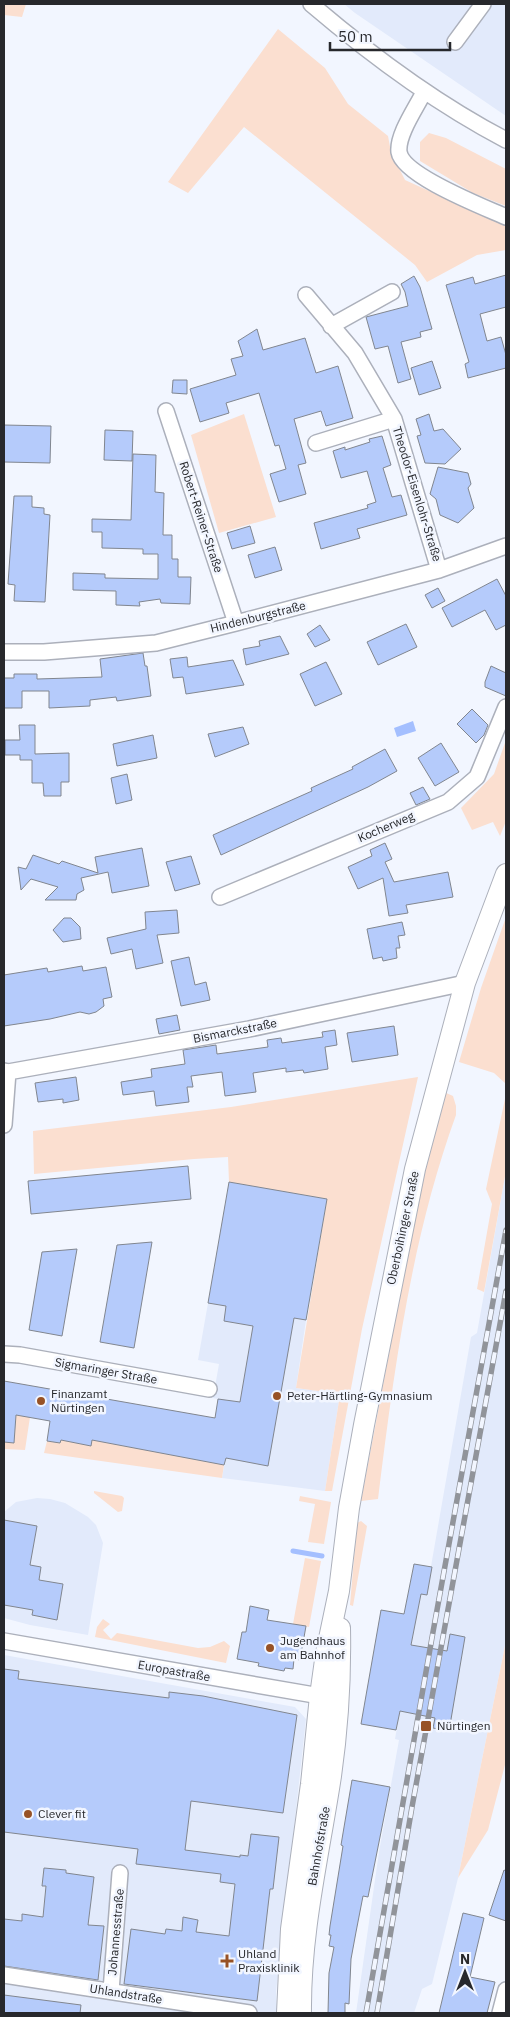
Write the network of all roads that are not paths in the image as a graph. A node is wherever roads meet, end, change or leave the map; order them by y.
1 (311, 4) edge
2 (483, 4) edge
3 (455, 42) dead end
4 (424, 92) junction
5 (506, 140) edge
6 (506, 217) edge
7 (392, 292) dead end
8 (306, 295) dead end
9 (332, 326) junction
10 (166, 411) dead end
11 (394, 419) junction
12 (316, 443) dead end
13 (506, 546) edge
14 (439, 570) junction
15 (236, 624) junction
16 (4, 652) edge
17 (506, 707) edge
18 (506, 874) edge
19 (220, 897) dead end
20 (465, 983) junction
21 (6, 1071) edge
22 (4, 1125) edge
23 (4, 1354) edge
24 (209, 1388) dead end
25 (339, 1591) junction
26 (4, 1641) edge
27 (339, 1680) junction
28 (320, 1696) junction
29 (336, 1731) junction
30 (120, 1873) dead end
31 (4, 1975) edge
32 (506, 1990) edge
33 (111, 1991) junction
34 (249, 2013) edge
35 (287, 2013) edge
36 (301, 2013) edge
37 (500, 2013) edge

1 - 4 street
2 - 3 street
4 - 5 street
4 - 6 street
7 - 9 street
8 - 9 street, Theodor-Eisenlohr-Straße
9 - 11 street, Theodor-Eisenlohr-Straße
10 - 15 street, Robert-Reiner-Straße
11 - 12 street, Theodor-Eisenlohr-Straße
11 - 14 street, Theodor-Eisenlohr-Straße
13 - 14 street, Hindenburgstraße
14 - 15 street, Hindenburgstraße
15 - 16 street, Hindenburgstraße
17 - 19 street, Kocherweg
18 - 20 main road, Oberboihinger Straße
20 - 21 street, Bismarckstraße
20 - 25 main road, Oberboihinger Straße
21 - 22 street
23 - 24 street, Sigmaringer Straße
25 - 27 main road, Oberboihinger Straße
25 - 28 main road, Oberboihinger Straße
26 - 28 street, Europastraße
27 - 28 street
27 - 29 main road, Bahnhofstraße
28 - 29 main road
28 - 35 main road, Bahnhofstraße
29 - 36 main road, Bahnhofstraße
30 - 33 street, Johannesstraße
31 - 33 street, Uhlandstraße
32 - 37 street
33 - 34 street, Uhlandstraße

